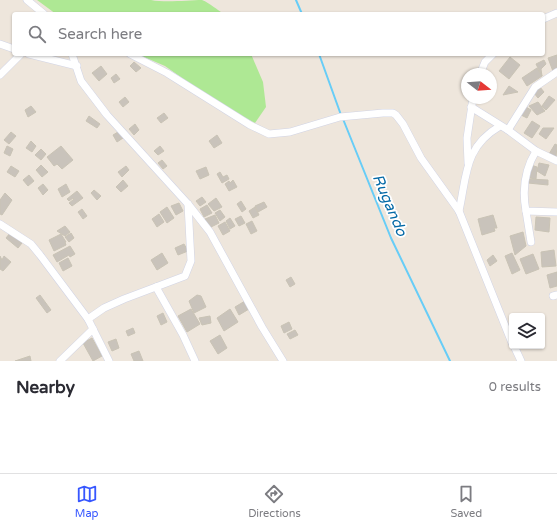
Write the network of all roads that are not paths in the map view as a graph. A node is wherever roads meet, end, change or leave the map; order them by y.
1 (27, 0) edge
2 (42, 12) edge
3 (557, 12) edge
4 (545, 18) edge
5 (0, 44) edge
6 (12, 48) edge
7 (19, 56) edge
8 (37, 56) edge
9 (73, 56) edge
10 (134, 56) edge
11 (491, 56) edge
12 (77, 66) junction
13 (482, 68) edge
14 (557, 72) edge
15 (0, 74) edge
16 (472, 104) edge
17 (471, 107) junction
18 (500, 126) junction
19 (508, 130) junction
20 (536, 151) junction
21 (557, 162) edge
22 (468, 163) junction
23 (188, 204) junction
24 (460, 211) junction
25 (526, 211) junction
26 (557, 212) edge
27 (0, 224) edge
28 (531, 242) dead end
29 (156, 287) junction
30 (88, 319) junction
31 (93, 329) junction
32 (509, 335) edge
33 (515, 349) edge
34 (60, 361) edge
35 (109, 361) edge
36 (195, 361) edge
37 (283, 361) edge
38 (521, 361) edge

1 - 2 street
3 - 4 street
5 - 6 street
7 - 15 street
8 - 12 street
9 - 12 street
10 - 24 street
11 - 13 street
12 - 23 street
14 - 19 street
16 - 17 street
17 - 18 street
17 - 22 street
18 - 19 street
18 - 22 street
19 - 20 street
20 - 21 street
20 - 25 street
22 - 24 street
23 - 29 street
23 - 37 street
24 - 32 street
25 - 26 street
25 - 28 street
27 - 30 street
29 - 30 street
29 - 36 street
30 - 31 street
31 - 34 street
31 - 35 street
33 - 38 street

